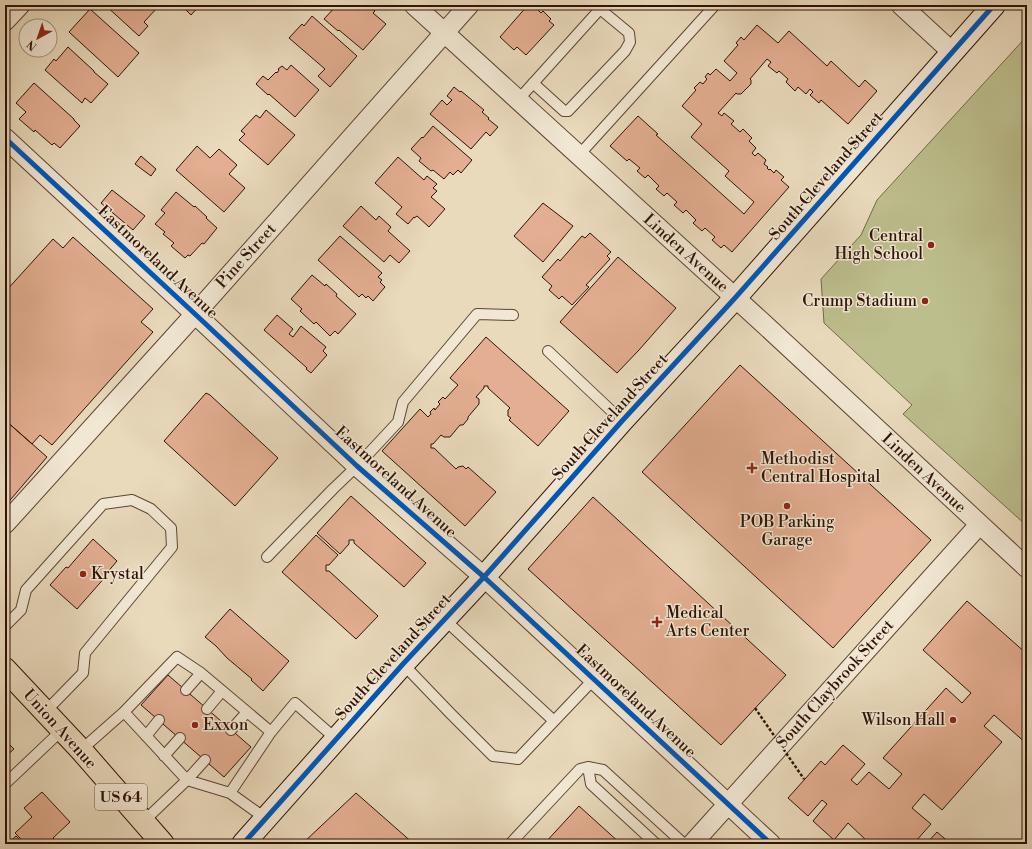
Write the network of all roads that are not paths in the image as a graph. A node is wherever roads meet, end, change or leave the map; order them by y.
1 (414, 5) edge
2 (469, 5) edge
3 (714, 5) edge
4 (901, 5) edge
5 (994, 5) edge
6 (444, 32) junction
7 (952, 52) junction
8 (533, 83) junction
9 (518, 100) junction
10 (5, 138) edge
11 (579, 155) junction
12 (735, 298) junction
13 (195, 314) junction
14 (513, 315) dead end
15 (548, 351) dead end
16 (622, 421) junction
17 (357, 466) junction
18 (5, 524) edge
19 (979, 525) junction
20 (267, 557) dead end
21 (1027, 568) edge
22 (484, 577) junction
23 (444, 620) junction
24 (5, 626) edge
25 (403, 664) junction
26 (201, 673) junction
27 (10, 677) edge
28 (594, 679) junction
29 (186, 690) dead end
30 (222, 691) junction
31 (207, 709) dead end
32 (45, 712) junction
33 (124, 712) junction
34 (247, 712) junction
35 (159, 720) dead end
36 (554, 721) junction
37 (62, 730) junction
38 (231, 730) dead end
39 (271, 732) junction
40 (146, 736) junction
41 (180, 738) dead end
42 (336, 739) junction
43 (81, 750) junction
44 (164, 756) junction
45 (204, 760) dead end
46 (588, 767) junction
47 (187, 780) junction
48 (5, 784) edge
49 (230, 793) junction
50 (728, 804) junction
51 (265, 818) junction
52 (143, 822) junction
53 (162, 844) edge
54 (243, 844) edge
55 (510, 844) edge
56 (656, 844) edge
57 (684, 844) edge
58 (692, 844) edge
59 (771, 844) edge

1 - 6 street, Linden Avenue
2 - 6 street, Pine Street
3 - 11 lane
4 - 7 street
5 - 7 main road, South Cleveland Street
6 - 9 street, Linden Avenue
6 - 13 street, Pine Street
7 - 12 main road, South Cleveland Street
8 - 8 lane
8 - 9 lane
9 - 11 street, Linden Avenue
10 - 13 street, Eastmoreland Avenue
11 - 12 street, Linden Avenue
12 - 16 main road, South Cleveland Street
12 - 19 street, Linden Avenue
13 - 17 street, Eastmoreland Avenue
13 - 18 street, Pine Street
14 - 17 lane
15 - 16 lane
16 - 22 main road, South Cleveland Street
17 - 20 lane
17 - 22 street, Eastmoreland Avenue
19 - 21 street, Linden Avenue
19 - 50 street, South Claybrook Street
22 - 23 main road, South Cleveland Street
22 - 28 street, Eastmoreland Avenue
23 - 25 main road, South Cleveland Street
23 - 36 lane
24 - 32 lane
25 - 36 lane
25 - 42 main road, South Cleveland Street
26 - 29 lane
26 - 30 lane
26 - 33 lane
27 - 32 main road, Union Avenue / US 64
28 - 36 lane
28 - 50 street, Eastmoreland Avenue
30 - 31 lane
30 - 34 lane
32 - 37 main road, Union Avenue / US 64
33 - 40 lane
33 - 43 lane
34 - 38 lane
34 - 39 lane
35 - 40 lane
37 - 43 main road, Union Avenue / US 64
37 - 48 lane
39 - 42 lane
39 - 49 lane
40 - 44 lane
41 - 44 lane
42 - 51 main road, South Cleveland Street
43 - 52 main road, Union Avenue / US 64
44 - 47 lane
45 - 47 lane
46 - 55 lane
46 - 56 lane
46 - 57 lane
47 - 49 lane
47 - 52 lane
49 - 51 lane
50 - 58 street, South Claybrook Street
50 - 59 street, Eastmoreland Avenue
51 - 54 main road, South Cleveland Street
52 - 53 main road, Union Avenue / US 64

